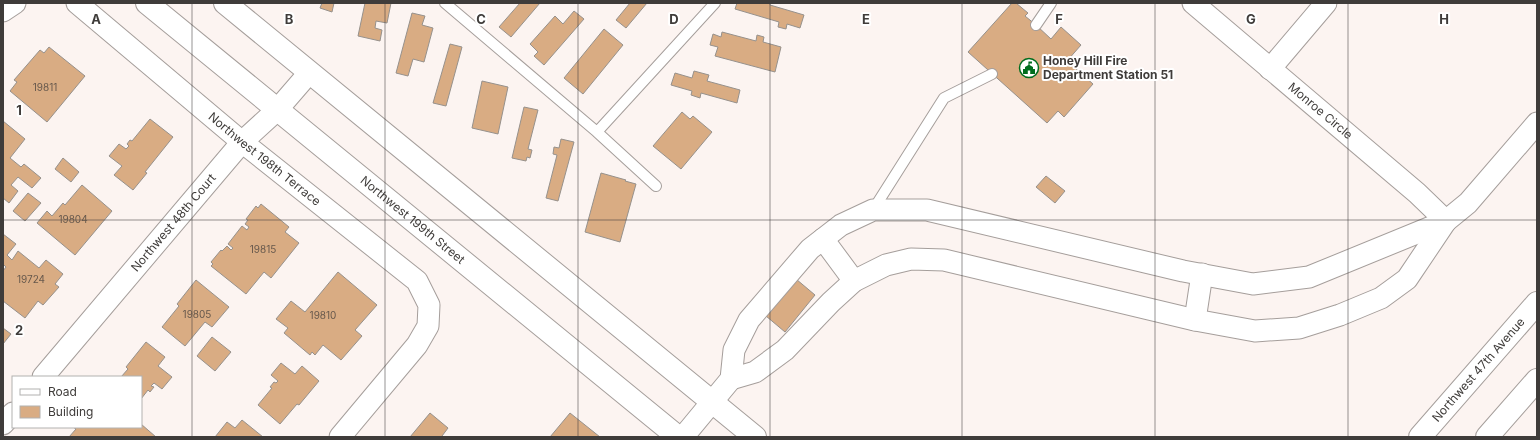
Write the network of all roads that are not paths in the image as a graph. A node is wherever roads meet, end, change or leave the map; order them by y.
1 (15, 3) edge
2 (77, 3) edge
3 (147, 3) edge
4 (225, 3) edge
5 (445, 3) edge
6 (714, 3) edge
7 (1050, 3) edge
8 (1192, 3) edge
9 (1326, 3) edge
10 (3, 11) edge
11 (1036, 25) dead end
12 (1270, 69) junction
13 (309, 73) junction
14 (992, 74) dead end
15 (277, 110) junction
16 (1537, 123) edge
17 (597, 132) junction
18 (242, 142) junction
19 (656, 186) dead end
20 (873, 210) junction
21 (1446, 221) junction
22 (823, 239) junction
23 (1202, 274) junction
24 (854, 281) junction
25 (1537, 303) edge
26 (1195, 320) junction
27 (44, 376) edge
28 (731, 379) junction
29 (1537, 380) edge
30 (712, 402) junction
31 (12, 414) edge
32 (3, 424) edge
33 (1490, 436) edge
34 (340, 437) edge
35 (678, 437) edge
36 (683, 437) edge
37 (755, 437) edge
38 (1420, 437) edge

1 - 10 street
2 - 18 street, Northwest 198th Terrace
3 - 15 main road, Northwest 199th Street
4 - 13 main road
5 - 17 lane
6 - 17 lane
7 - 11 lane
8 - 12 street, Monroe Circle
9 - 12 street
12 - 21 street, Monroe Circle
13 - 15 street, Northwest 48th Court
13 - 30 main road
14 - 20 lane
15 - 18 street, Northwest 48th Court
15 - 35 main road, Northwest 199th Street
16 - 21 street
17 - 19 lane
18 - 27 street, Northwest 48th Court
18 - 34 street, Northwest 198th Terrace
20 - 22 street
20 - 23 street
21 - 23 street
21 - 26 street
22 - 24 street
22 - 28 street
23 - 26 street
24 - 26 street
24 - 28 street
25 - 38 main road, Northwest 47th Avenue
28 - 30 street
29 - 33 main road
30 - 36 street
30 - 37 main road
31 - 32 street

